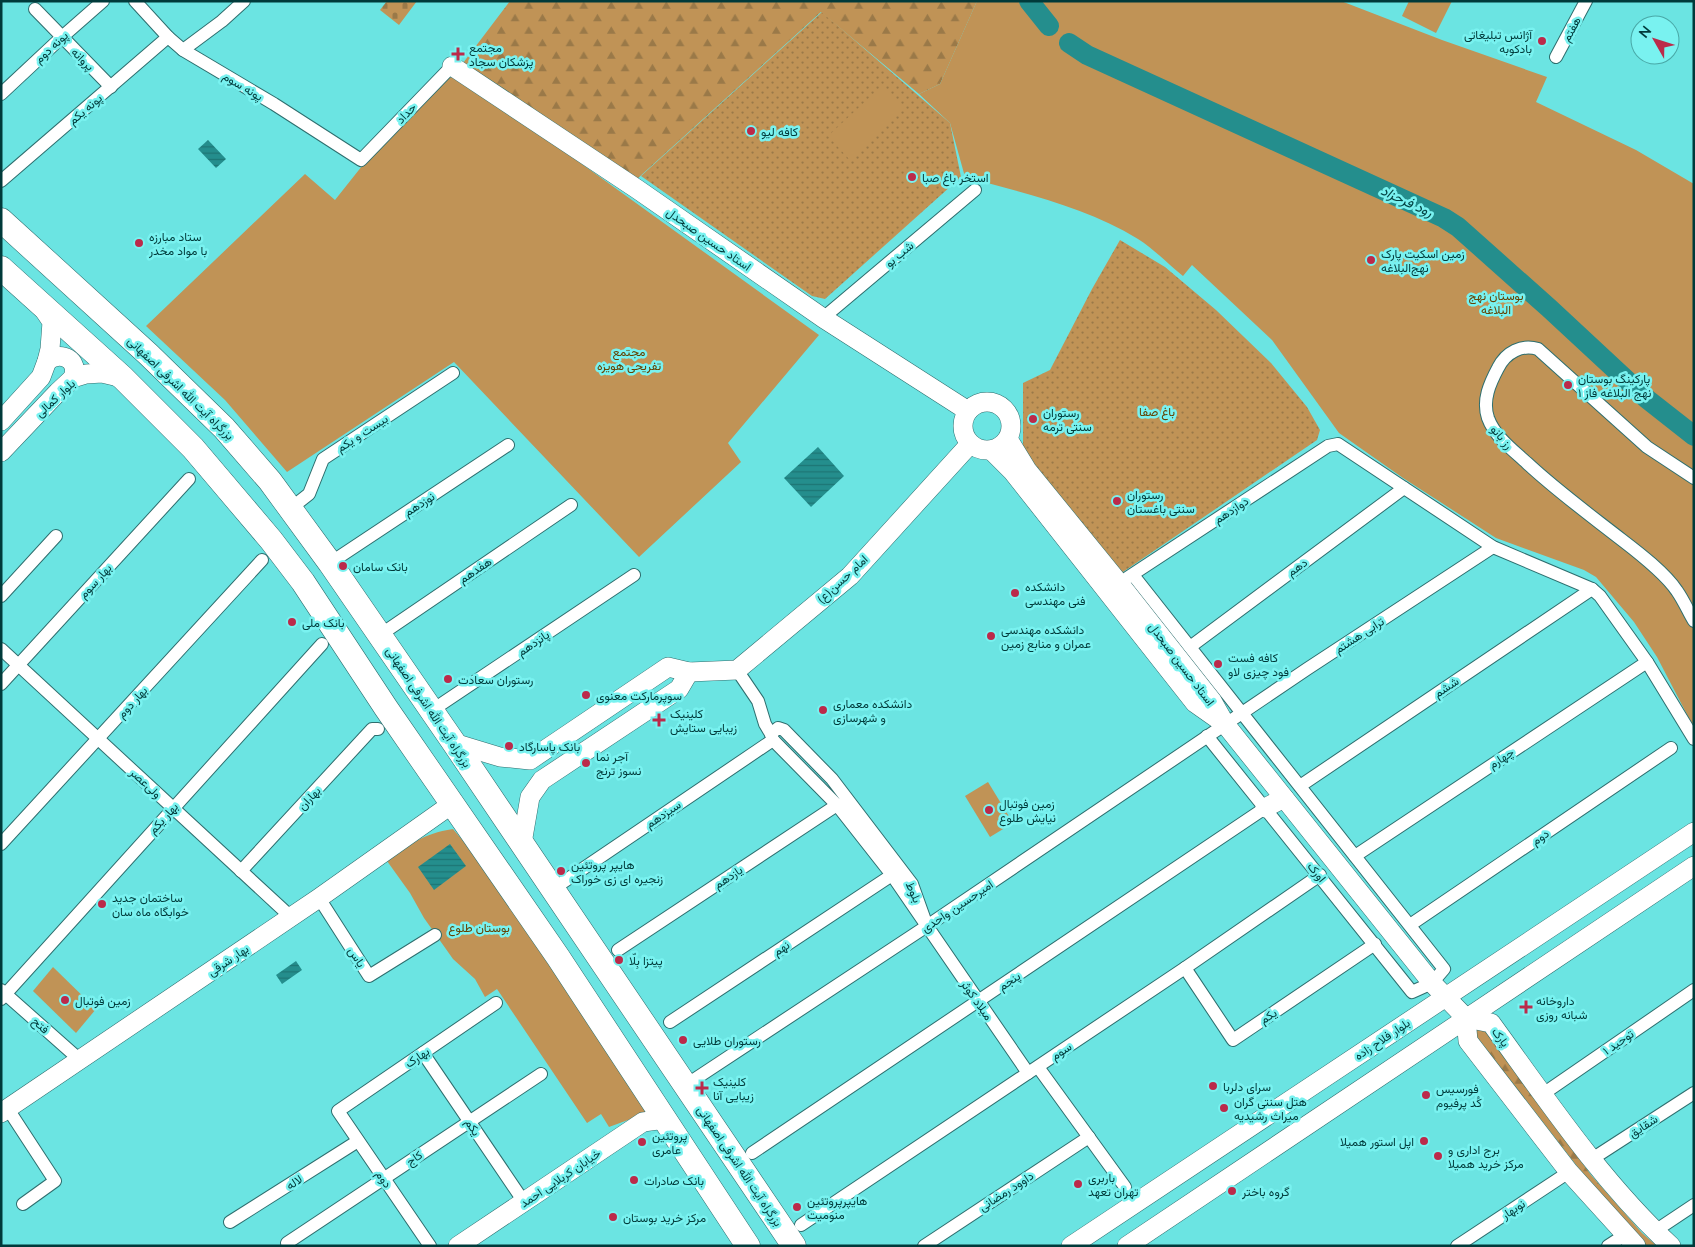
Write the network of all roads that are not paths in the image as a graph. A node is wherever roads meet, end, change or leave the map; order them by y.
1 (103, 1) edge
2 (135, 1) edge
3 (244, 1) edge
4 (1586, 1) edge
5 (35, 9) dead end
6 (62, 37) junction
7 (168, 37) junction
8 (183, 50) junction
9 (1556, 57) dead end
10 (452, 66) joint
11 (111, 86) junction
12 (1, 94) edge
13 (361, 160) joint
14 (1, 181) edge
15 (975, 190) dead end
16 (1, 220) edge
17 (1, 268) edge
18 (40, 304) junction
19 (824, 318) junction
20 (47, 361) junction
21 (453, 373) dead end
22 (73, 378) junction
23 (123, 378) junction
24 (968, 411) junction
25 (1, 421) edge
26 (1008, 438) junction
27 (970, 444) junction
28 (508, 445) dead end
29 (991, 450) junction
30 (1, 452) edge
31 (1694, 478) edge
32 (190, 479) dead end
33 (1404, 488) junction
34 (570, 505) dead end
35 (290, 508) junction
36 (56, 536) dead end
37 (1493, 547) junction
38 (262, 560) dead end
39 (330, 563) junction
40 (634, 575) dead end
41 (1126, 579) junction
42 (1592, 589) junction
43 (1, 596) edge
44 (1694, 621) edge
45 (380, 635) junction
46 (322, 644) dead end
47 (1190, 646) junction
48 (1, 649) edge
49 (1647, 662) junction
50 (19, 665) junction
51 (737, 670) junction
52 (689, 672) junction
53 (1, 684) edge
54 (432, 711) junction
55 (1242, 712) junction
56 (1225, 724) junction
57 (378, 729) dead end
58 (1208, 736) junction
59 (772, 737) junction
60 (98, 739) junction
61 (1694, 739) edge
62 (454, 743) junction
63 (1671, 748) dead end
64 (530, 760) junction
65 (542, 780) junction
66 (1300, 786) junction
67 (1284, 798) junction
68 (452, 804) junction
69 (837, 805) junction
70 (173, 808) junction
71 (1265, 808) junction
72 (1694, 832) edge
73 (522, 843) junction
74 (1, 844) edge
75 (1356, 856) junction
76 (1694, 866) edge
77 (241, 871) junction
78 (892, 875) junction
79 (1320, 875) junction
80 (553, 889) junction
81 (319, 898) junction
82 (291, 917) junction
83 (1410, 925) junction
84 (927, 926) junction
85 (434, 934) dead end
86 (1375, 944) junction
87 (618, 950) dead end
88 (1185, 968) junction
89 (1432, 983) junction
90 (1694, 990) edge
91 (3, 994) edge
92 (1446, 996) junction
93 (978, 1002) junction
94 (496, 1003) dead end
95 (1466, 1018) junction
96 (670, 1022) dead end
97 (423, 1053) junction
98 (80, 1060) junction
99 (1033, 1070) junction
100 (541, 1074) dead end
101 (686, 1085) junction
102 (1694, 1093) edge
103 (1543, 1094) junction
104 (4, 1111) edge
105 (338, 1112) joint
106 (654, 1120) junction
107 (470, 1122) junction
108 (1089, 1137) junction
109 (358, 1141) junction
110 (752, 1153) dead end
111 (1592, 1159) junction
112 (1569, 1172) junction
113 (384, 1178) junction
114 (1125, 1187) dead end
115 (524, 1202) junction
116 (23, 1204) dead end
117 (1694, 1205) edge
118 (1114, 1218) junction
119 (230, 1222) dead end
120 (1655, 1231) junction
121 (798, 1235) edge
122 (1630, 1240) edge
123 (288, 1244) edge
124 (1128, 1245) edge
125 (430, 1246) edge
126 (458, 1246) edge
127 (748, 1246) edge
128 (924, 1246) edge
129 (1071, 1246) edge
130 (1457, 1246) edge
131 (1608, 1246) edge
132 (1671, 1246) edge

1 - 6 street, پونه دوم
2 - 7 street, پونه سوم
3 - 8 street
4 - 9 street, هفتم
5 - 6 street, پروانه
6 - 11 street, پروانه
6 - 12 street, پونه دوم
7 - 8 street, پونه سوم
7 - 11 street, پونه یکم
8 - 13 street, پونه سوم
10 - 13 street, حداد
10 - 19 street, استاد حسین صبحدل
11 - 14 street, پونه یکم
15 - 19 street, شب بو
16 - 35 highway, بزرگراه آیت الله اشرفی اصفهانی
17 - 18 highway
18 - 20 street, بلوار کمالی
18 - 23 highway
19 - 24 street, استاد حسین صبحدل
20 - 22 street
20 - 25 street, بلوار کمالی
21 - 35 street, بیست و یکم
22 - 23 street, بلوار کمالی
22 - 30 street, بلوار کمالی
23 - 68 highway
24 - 26 street
24 - 27 street
26 - 29 street
26 - 41 street, استاد حسین صبحدل
27 - 29 street
27 - 51 street, امام حسن(ع)
28 - 39 street, نوزدهم
29 - 56 street, استاد حسین صبحدل
31 - 44 street, رز بانو
32 - 50 street, بهار سوم
33 - 37 street
33 - 41 street, دوازدهم
33 - 47 street, دهم
34 - 45 street, هفدهم
35 - 39 highway, بزرگراه آیت الله اشرفی اصفهانی
36 - 43 street
37 - 42 street
37 - 55 street, ترابی هشتم
38 - 60 street, بهار دوم
39 - 45 highway, بزرگراه آیت الله اشرفی اصفهانی
40 - 54 street, پانزدهم
41 - 47 street
41 - 56 street, استاد حسین صبحدل
42 - 49 street
42 - 66 street, ششم
45 - 54 highway, بزرگراه آیت الله اشرفی اصفهانی
46 - 70 street, بهار یکم
47 - 55 street
48 - 50 street, ولی‌عصر
49 - 61 street
49 - 75 street, چهارم
50 - 53 street, بهار سوم
50 - 60 street, ولی‌عصر
51 - 52 street
51 - 59 street, بلوط
52 - 64 street
52 - 65 street
54 - 62 highway, بزرگراه آیت الله اشرفی اصفهانی
55 - 56 street, ترابی هشتم
55 - 66 street
56 - 58 street, امیرحسین واحدی
56 - 67 street, اورک
57 - 77 street, بهاران
58 - 71 street, اورک
58 - 84 street, امیرحسین واحدی
59 - 69 street, بلوط
59 - 80 street, سیزدهم
59 - 84 street, بلوط
60 - 70 street, ولی‌عصر
60 - 74 street, بهار دوم
62 - 64 street
62 - 73 highway, بزرگراه آیت الله اشرفی اصفهانی
63 - 83 street, دوم
64 - 65 street
65 - 73 street
66 - 75 street
67 - 71 street
67 - 89 street, اورک
68 - 81 street, بهار شرقی
68 - 106 highway
69 - 78 street, بلوط
69 - 87 street, یازدهم
70 - 77 street, ولی‌عصر
70 - 91 street, بهار یکم
71 - 79 street, اورک
71 - 93 street, پنجم
72 - 92 street, بلوار فلاح زاده
73 - 80 highway, بزرگراه آیت الله اشرفی اصفهانی
75 - 83 street
76 - 95 street
77 - 82 street, ولی‌عصر
78 - 84 street, بلوط
78 - 96 street, نهم
79 - 86 street, اورک
79 - 88 street, سوم
80 - 101 highway, بزرگراه آیت الله اشرفی اصفهانی
81 - 82 street, بهار شرقی
81 - 85 street, یاس
82 - 98 street, بهار شرقی
83 - 89 street
84 - 93 street, میلاد کوثر
84 - 101 street, امیرحسین واحدی
86 - 88 street, یکم
86 - 89 street, اورک
88 - 99 street, سوم
89 - 92 street, اورک
90 - 103 street, توحید ۱
91 - 98 street, فتح
92 - 95 street, اورک
92 - 118 street, بلوار فلاح زاده
93 - 99 street, میلاد کوثر
93 - 110 street, پنجم
94 - 97 street, بهارک
95 - 103 street, پارک
95 - 112 street
95 - 124 street
97 - 105 street, بهارک
97 - 107 street, یکم
98 - 104 street, بهار شرقی
99 - 108 street, میلاد کوثر
99 - 121 street, سوم
100 - 107 street, کاج
101 - 121 highway, بزرگراه آیت الله اشرفی اصفهانی
102 - 111 street, شقایق
103 - 111 street, پارک
104 - 116 street
105 - 109 street, دوم
106 - 115 street, خیابان کربلایی احمد
106 - 127 highway
107 - 113 street, کاج
107 - 115 street, یکم
108 - 114 street, میلاد کوثر
108 - 128 street, داوود رمضانی
109 - 113 street, دوم
109 - 119 street, لاله
111 - 120 street, پارک
112 - 122 street
112 - 130 street, نوبهار
113 - 123 street, کاج
113 - 125 street, دوم
115 - 126 street, خیابان کربلایی احمد
117 - 120 street
118 - 124 street
118 - 129 street, بلوار فلاح زاده
120 - 132 street, پارک
122 - 131 street

